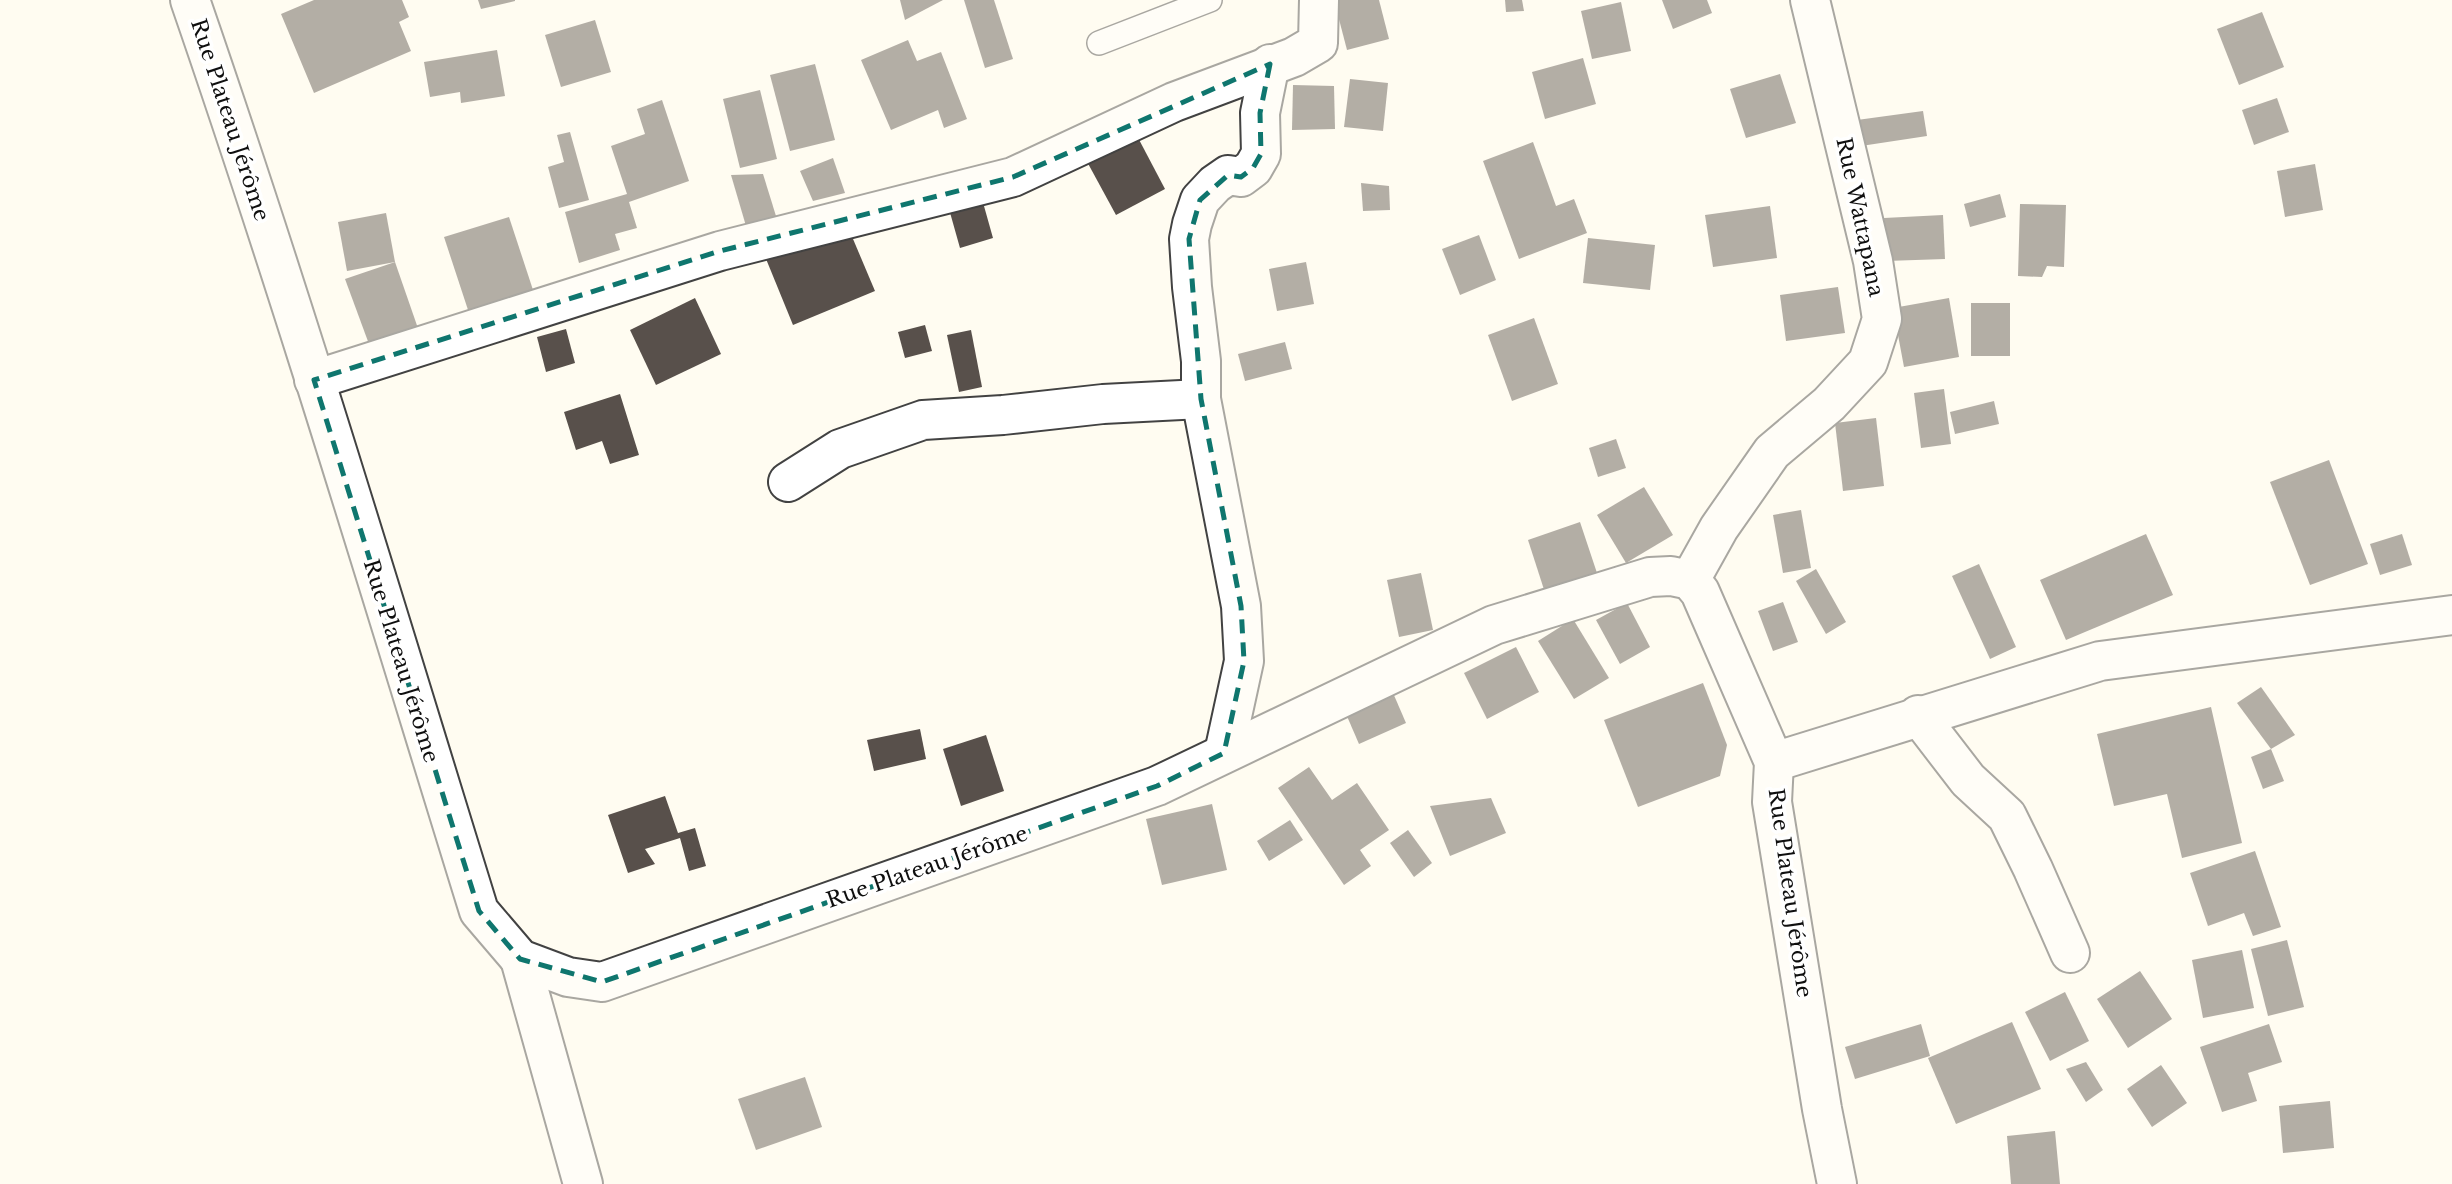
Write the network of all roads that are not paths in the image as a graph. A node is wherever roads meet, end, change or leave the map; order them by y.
1 (190, 0) edge
2 (1210, 0) edge
3 (1319, 0) edge
4 (1810, 0) edge
5 (1099, 43) dead end
6 (1270, 64) junction
7 (314, 380) junction
8 (1201, 399) junction
9 (788, 482) dead end
10 (1690, 580) junction
11 (2452, 615) edge
12 (1918, 715) junction
13 (1224, 753) junction
14 (1774, 762) junction
15 (2070, 953) dead end
16 (520, 960) junction
17 (583, 1184) edge
18 (1837, 1184) edge

1 - 7 street, Rue Plateau Jérôme
2 - 5 lane
3 - 6 street
4 - 10 street, Rue Wattapana
6 - 7 street
6 - 8 street
7 - 16 street, Rue Plateau Jérôme
8 - 9 street
8 - 13 street
10 - 13 street, Rue Plateau Jérôme
10 - 14 street, Rue Plateau Jérôme
11 - 12 street
12 - 14 street
12 - 15 street
13 - 16 street, Rue Plateau Jérôme
14 - 18 street, Rue Plateau Jérôme
16 - 17 street

